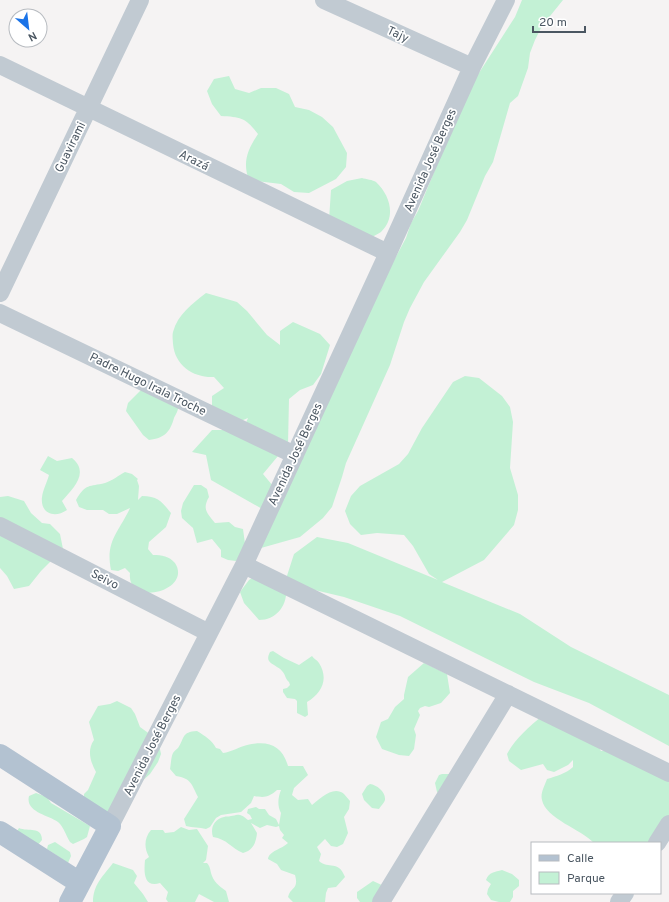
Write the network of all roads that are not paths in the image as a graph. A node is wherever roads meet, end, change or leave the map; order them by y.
1 (140, 0) edge
2 (324, 0) edge
3 (506, 0) edge
4 (0, 65) edge
5 (472, 68) junction
6 (88, 108) junction
7 (388, 253) junction
8 (0, 293) edge
9 (0, 313) edge
10 (295, 455) junction
11 (0, 526) edge
12 (244, 565) junction
13 (209, 633) junction
14 (508, 694) junction
15 (0, 755) edge
16 (669, 773) edge
17 (669, 824) edge
18 (110, 826) junction
19 (0, 832) edge
20 (658, 842) edge
21 (80, 883) junction
22 (70, 902) edge
23 (381, 902) edge

1 - 6 street, Guavirami
2 - 5 street, Tajy
3 - 5 street, Avenida José Berges
4 - 6 street, Arazá
5 - 7 street, Avenida José Berges
6 - 7 street, Arazá
6 - 8 street, Guavirami
7 - 10 street, Avenida José Berges
9 - 10 street, Padre Hugo Irala Troche
10 - 12 street, Avenida José Berges
11 - 13 street, Seivo
12 - 13 street, Avenida José Berges
12 - 14 street
13 - 18 street, Avenida José Berges
14 - 16 street
14 - 23 street
15 - 18 main road
17 - 20 street
18 - 21 main road, Avenida José Berges
19 - 21 main road
21 - 22 main road, Avenida José Berges

